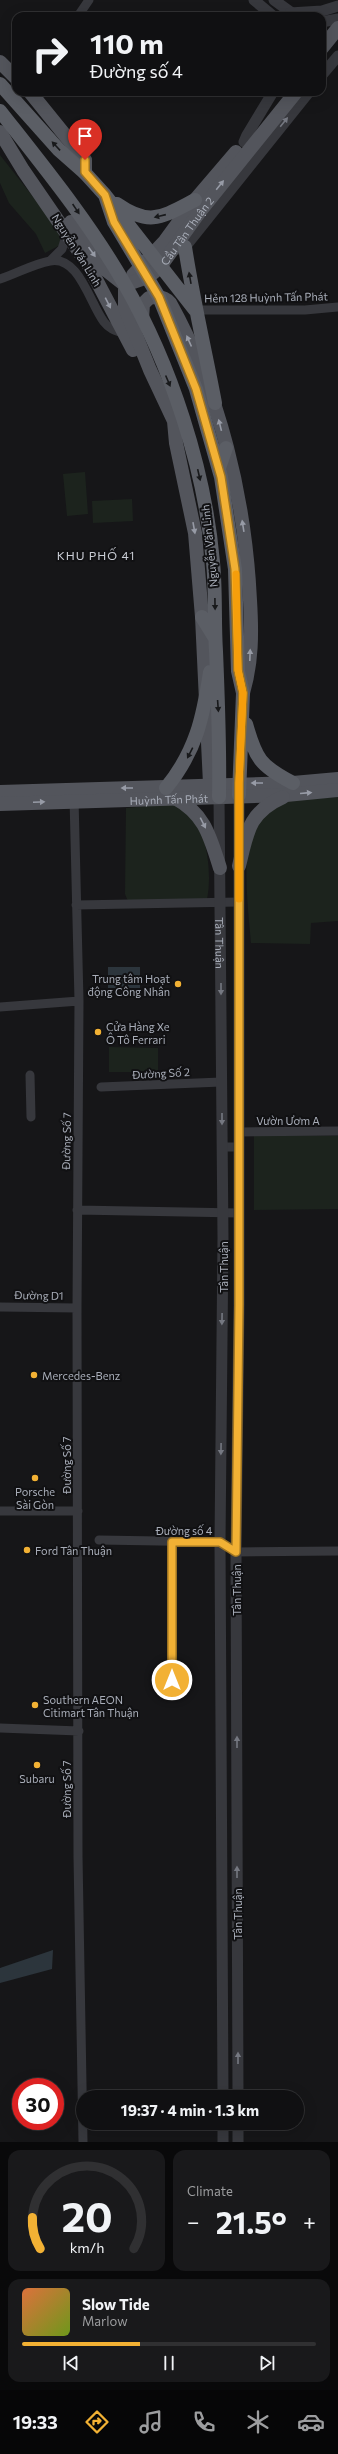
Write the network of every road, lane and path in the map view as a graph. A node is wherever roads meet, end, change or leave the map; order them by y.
1 (89, 0) edge
2 (254, 0) edge
3 (274, 0) edge
4 (338, 6) edge
5 (81, 12) edge
6 (268, 12) edge
7 (289, 12) edge
8 (315, 12) edge
9 (338, 19) edge
10 (326, 21) edge
11 (338, 28) edge
12 (338, 40) edge
13 (326, 43) edge
14 (326, 55) edge
15 (338, 56) edge
16 (0, 62) edge
17 (326, 70) edge
18 (12, 74) edge
19 (0, 84) edge
20 (33, 96) edge
21 (270, 96) edge
22 (284, 96) edge
23 (293, 96) edge
24 (305, 96) edge
25 (0, 111) edge
26 (3, 136) edge
27 (244, 142) junction
28 (85, 172) junction
29 (53, 178) junction
30 (105, 195) junction
31 (53, 198) junction
32 (195, 200) junction
33 (56, 216) junction
34 (67, 233) junction
35 (179, 249) junction
36 (151, 254) junction
37 (50, 261) junction
38 (160, 267) junction
39 (144, 271) junction
40 (0, 279) edge
41 (125, 285) junction
42 (159, 297) junction
43 (338, 307) edge
44 (195, 310) junction
45 (142, 319) junction
46 (130, 335) junction
47 (156, 351) junction
48 (150, 370) junction
49 (196, 389) junction
50 (215, 403) junction
51 (174, 421) junction
52 (189, 438) junction
53 (226, 448) junction
54 (219, 468) junction
55 (202, 617) junction
56 (215, 639) junction
57 (243, 693) junction
58 (206, 702) junction
59 (243, 709) junction
60 (338, 779) edge
61 (216, 788) junction
62 (239, 789) junction
63 (290, 789) junction
64 (338, 790) edge
65 (0, 792) edge
66 (171, 793) junction
67 (74, 795) junction
68 (0, 804) edge
69 (239, 866) junction
70 (220, 868) junction
71 (220, 902) junction
72 (239, 902) junction
73 (76, 905) junction
74 (79, 1001) junction
75 (0, 1007) edge
76 (30, 1075) dead end
77 (221, 1082) junction
78 (101, 1088) dead end
79 (31, 1117) dead end
80 (338, 1131) edge
81 (239, 1132) junction
82 (222, 1147) junction
83 (239, 1147) junction
84 (77, 1210) junction
85 (239, 1213) junction
86 (222, 1214) junction
87 (0, 1307) edge
88 (77, 1308) junction
89 (0, 1511) edge
90 (78, 1511) junction
91 (99, 1540) dead end
92 (172, 1542) junction
93 (220, 1542) junction
94 (338, 1551) edge
95 (236, 1552) junction
96 (172, 1680) dead end
97 (221, 1688) junction
98 (236, 1689) junction
99 (0, 1728) edge
100 (79, 1731) junction
101 (223, 2090) edge
102 (238, 2090) edge
103 (223, 2130) edge
104 (238, 2130) edge
105 (83, 2142) edge
106 (223, 2142) edge
107 (238, 2142) edge

1 - 5 street
2 - 6 street
3 - 7 street
4 - 8 street
9 - 10 street
11 - 13 main road
12 - 14 main road
15 - 17 street
16 - 18 main road
28 -> 19 highway, Nguyễn Văn Linh
20 - 28 main road, Nguyễn Văn Linh
21 - 27 street, Cầu Tân Thuận 2
22 - 27 main road, Cầu Tân Thuận 2
35 -> 23 main road, Cầu Tân Thuận 2
35 -> 24 street
25 - 29 highway, Nguyễn Văn Linh
26 - 31 main road
26 - 33 main road, Nguyễn Văn Linh
27 - 32 main road, Cầu Tân Thuận 2
28 - 30 highway, Nguyễn Văn Linh
29 - 31 main road, Nguyễn Văn Linh
29 -> 41 highway, Nguyễn Văn Linh
32 -> 30 highway
30 - 36 highway, Nguyễn Văn Linh
30 - 39 highway, Nguyễn Văn Linh
31 - 33 main road
31 -> 41 main road, Nguyễn Văn Linh
32 - 36 main road, Cầu Tân Thuận 2
33 - 34 main road, Nguyễn Văn Linh
34 - 37 street
34 -> 46 main road, Nguyễn Văn Linh
35 - 38 main road, Cầu Tân Thuận 2
44 -> 35 highway
36 - 38 highway, Nguyễn Văn Linh
36 - 39 main road, Cầu Tân Thuận 2
37 - 40 street
37 - 46 street
38 - 39 main road, Cầu Tân Thuận 2
38 - 44 highway
39 - 41 main road, Cầu Tân Thuận 2
39 - 42 highway, Nguyễn Văn Linh
41 - 45 highway, Nguyễn Văn Linh
41 - 46 main road, Nguyễn Văn Linh
42 - 45 main road
42 - 49 highway, Nguyễn Văn Linh
50 -> 42 main road, Nguyễn Văn Linh
43 - 44 street, Hẻm 128 Huỳnh Tấn Phát
44 - 50 highway
45 - 47 highway, Nguyễn Văn Linh
46 - 48 main road, Nguyễn Văn Linh
47 - 48 main road
47 -> 52 highway, Nguyễn Văn Linh
48 - 51 main road, Nguyễn Văn Linh
49 - 50 highway
49 - 54 highway, Nguyễn Văn Linh
53 -> 50 main road, Nguyễn Văn Linh
51 - 52 highway
51 -> 55 main road, Nguyễn Văn Linh
52 -> 56 highway, Nguyễn Văn Linh
53 - 54 highway
57 -> 53 main road, Nguyễn Văn Linh
54 - 57 highway, Nguyễn Văn Linh
55 - 56 highway
55 - 58 main road, Nguyễn Văn Linh
56 - 58 highway
56 -> 61 highway, Nguyễn Văn Linh
57 - 59 highway, Nguyễn Văn Linh
58 - 61 main road, Nguyễn Văn Linh
58 -> 66 highway
59 - 62 highway, Nguyễn Văn Linh
59 - 63 highway
60 - 63 main road, Huỳnh Tấn Phát
61 - 62 main road, Huỳnh Tấn Phát
61 - 66 main road, Huỳnh Tấn Phát
61 - 70 street, Tân Thuận
62 - 63 main road, Huỳnh Tấn Phát
62 - 69 street, Tân Thuận
63 -> 64 main road, Huỳnh Tấn Phát
63 - 69 main road
65 - 67 main road, Huỳnh Tấn Phát
66 - 67 main road, Huỳnh Tấn Phát
66 -> 70 main road
68 -> 67 main road, Huỳnh Tấn Phát
67 - 73 street, Đường Số 7
69 - 72 street, Tân Thuận
70 - 71 street, Tân Thuận
71 - 72 street
71 - 73 street
71 -> 77 street, Tân Thuận
72 - 81 street, Tân Thuận
73 - 74 street, Đường Số 7
74 - 75 street
74 - 84 street, Đường Số 7
76 - 79 street
77 - 78 street, Đường Số 2
77 -> 82 street, Tân Thuận
80 - 81 street, Vườn Ươm A
81 - 83 street, Tân Thuận
82 - 83 street
82 - 86 street, Tân Thuận
83 - 85 street, Tân Thuận
84 - 86 street
84 - 88 street, Đường Số 7
85 - 86 street
85 - 95 street, Tân Thuận
86 -> 93 street, Tân Thuận
87 - 88 street, Đường D1
88 - 90 street, Đường Số 7
89 - 90 street
90 - 100 street, Đường Số 7
91 - 92 street, Đường số 4
92 - 93 street, Đường số 4
92 - 96 street
93 - 95 street, Đường số 4
93 - 97 street, Tân Thuận
94 - 95 street
95 - 98 street, Tân Thuận
97 - 98 street
97 - 101 street, Tân Thuận
102 -> 98 street, Tân Thuận
99 - 100 street
100 - 105 street, Đường Số 7
103 - 106 street
104 - 107 street

